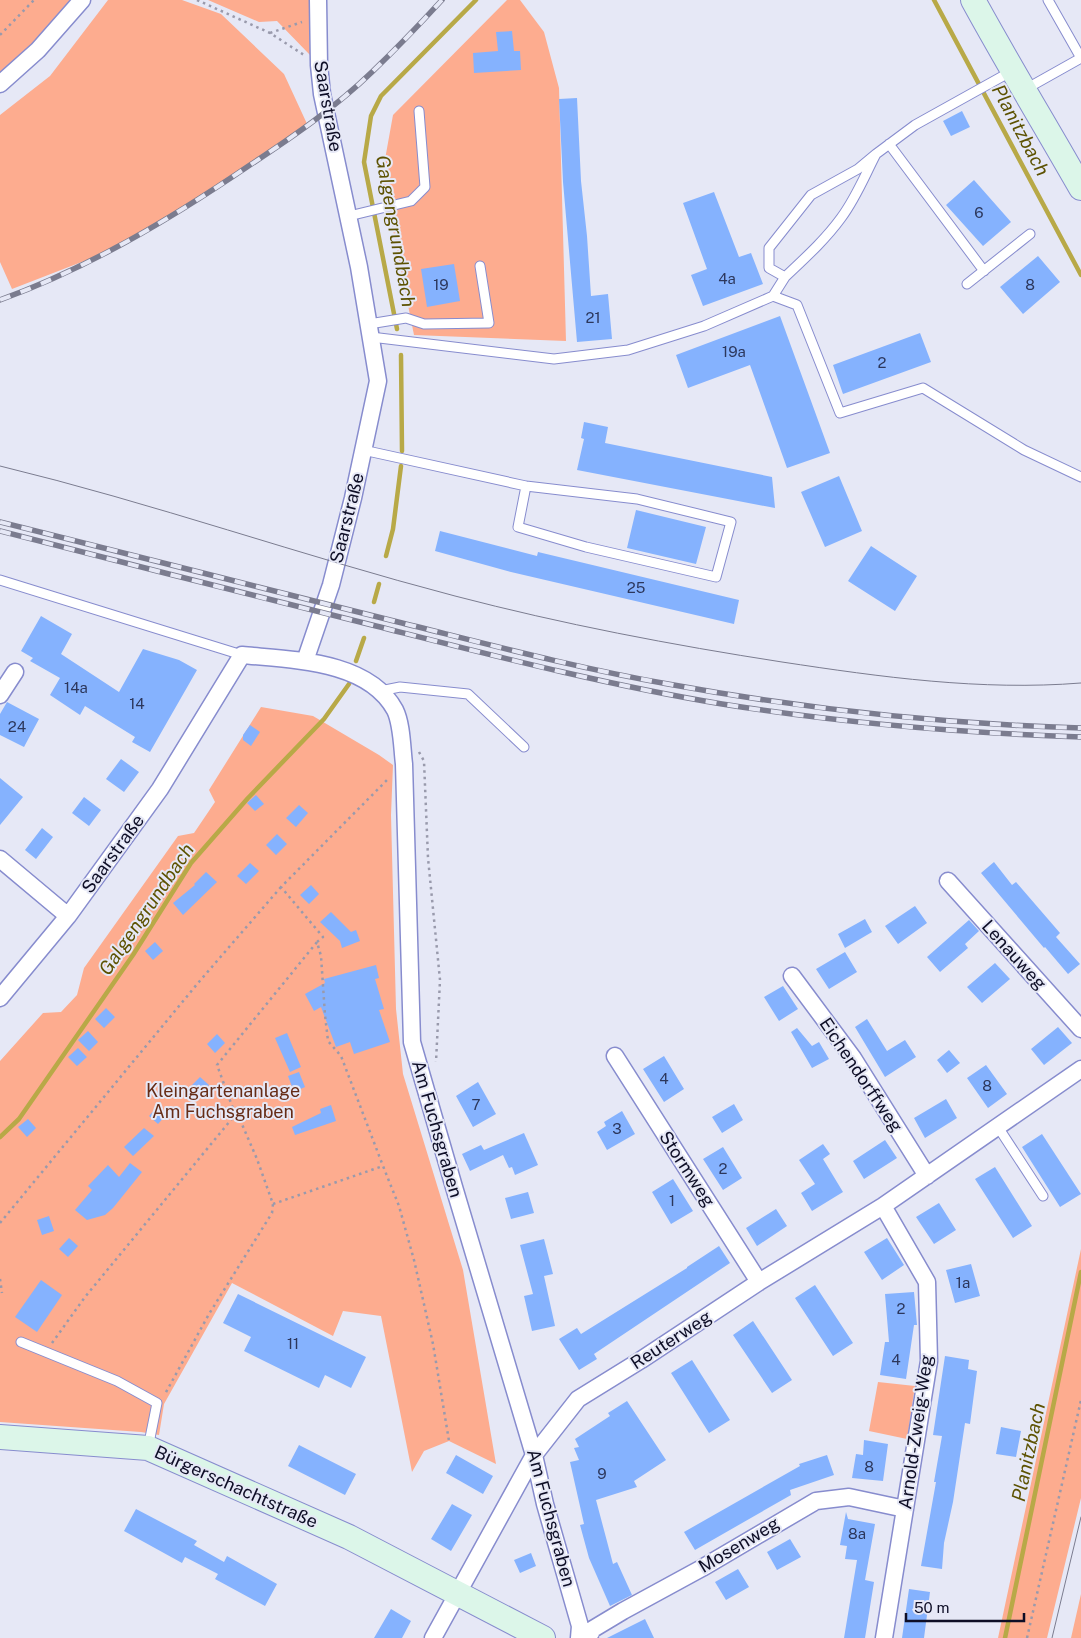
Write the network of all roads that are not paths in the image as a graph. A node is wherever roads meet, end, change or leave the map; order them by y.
1 (82, 0) edge
2 (973, 0) edge
3 (1048, 0) edge
4 (318, 8) edge
5 (1002, 77) junction
6 (0, 84) edge
7 (1024, 90) junction
8 (419, 111) dead end
9 (889, 144) junction
10 (876, 154) junction
11 (1081, 188) edge
12 (349, 216) junction
13 (1030, 234) dead end
14 (480, 266) dead end
15 (984, 271) junction
16 (786, 277) junction
17 (967, 284) dead end
18 (773, 296) junction
19 (370, 330) junction
20 (363, 450) junction
21 (1081, 477) edge
22 (526, 486) junction
23 (0, 580) edge
24 (242, 655) junction
25 (305, 661) junction
26 (15, 672) dead end
27 (380, 691) junction
28 (0, 696) edge
29 (524, 747) dead end
30 (0, 859) edge
31 (948, 881) dead end
32 (68, 916) junction
33 (792, 976) dead end
34 (0, 998) edge
35 (1081, 1030) edge
36 (615, 1056) dead end
37 (1081, 1069) edge
38 (998, 1127) junction
39 (927, 1176) junction
40 (1043, 1196) dead end
41 (883, 1206) junction
42 (759, 1282) junction
43 (21, 1342) dead end
44 (0, 1437) edge
45 (148, 1448) junction
46 (534, 1455) junction
47 (905, 1509) junction
48 (457, 1593) junction
49 (432, 1638) edge
50 (543, 1638) edge
51 (579, 1638) edge
52 (588, 1638) edge
53 (884, 1638) edge

1 - 6 street
2 - 5 main road
3 - 7 lane
4 - 12 street, Saarstraße
5 - 7 main road
5 - 9 lane
7 - 11 main road
8 - 12 lane
9 - 10 lane
9 - 15 lane
10 - 16 lane
10 - 16 lane
12 - 19 street, Saarstraße
13 - 15 lane
14 - 19 lane
15 - 17 lane
16 - 18 lane
18 - 19 lane
18 - 21 lane
19 - 20 street, Saarstraße
20 - 22 lane
20 - 25 street, Saarstraße
22 - 22 lane
23 - 24 lane
24 - 25 street
24 - 32 street, Saarstraße
25 - 27 street, Am Fuchsgraben
26 - 28 street
27 - 29 lane
27 - 46 street, Am Fuchsgraben
30 - 32 street
31 - 35 street, Lenauweg
32 - 34 street, Saarstraße
33 - 39 street, Eichendorffweg
36 - 42 street, Stormweg
37 - 38 street, Reuterweg
38 - 39 street, Reuterweg
38 - 40 lane
39 - 41 street, Reuterweg
41 - 42 street, Reuterweg
41 - 47 street, Arnold-Zweig-Weg
42 - 46 street, Reuterweg
43 - 45 lane
44 - 45 main road, Bürgerschachtstraße
45 - 48 main road, Bürgerschachtstraße
46 - 48 street, Reuterweg
46 - 51 street, Am Fuchsgraben
47 - 52 street, Mosenweg
47 - 53 street, Arnold-Zweig-Weg
48 - 49 street, Reuterweg
48 - 50 main road

